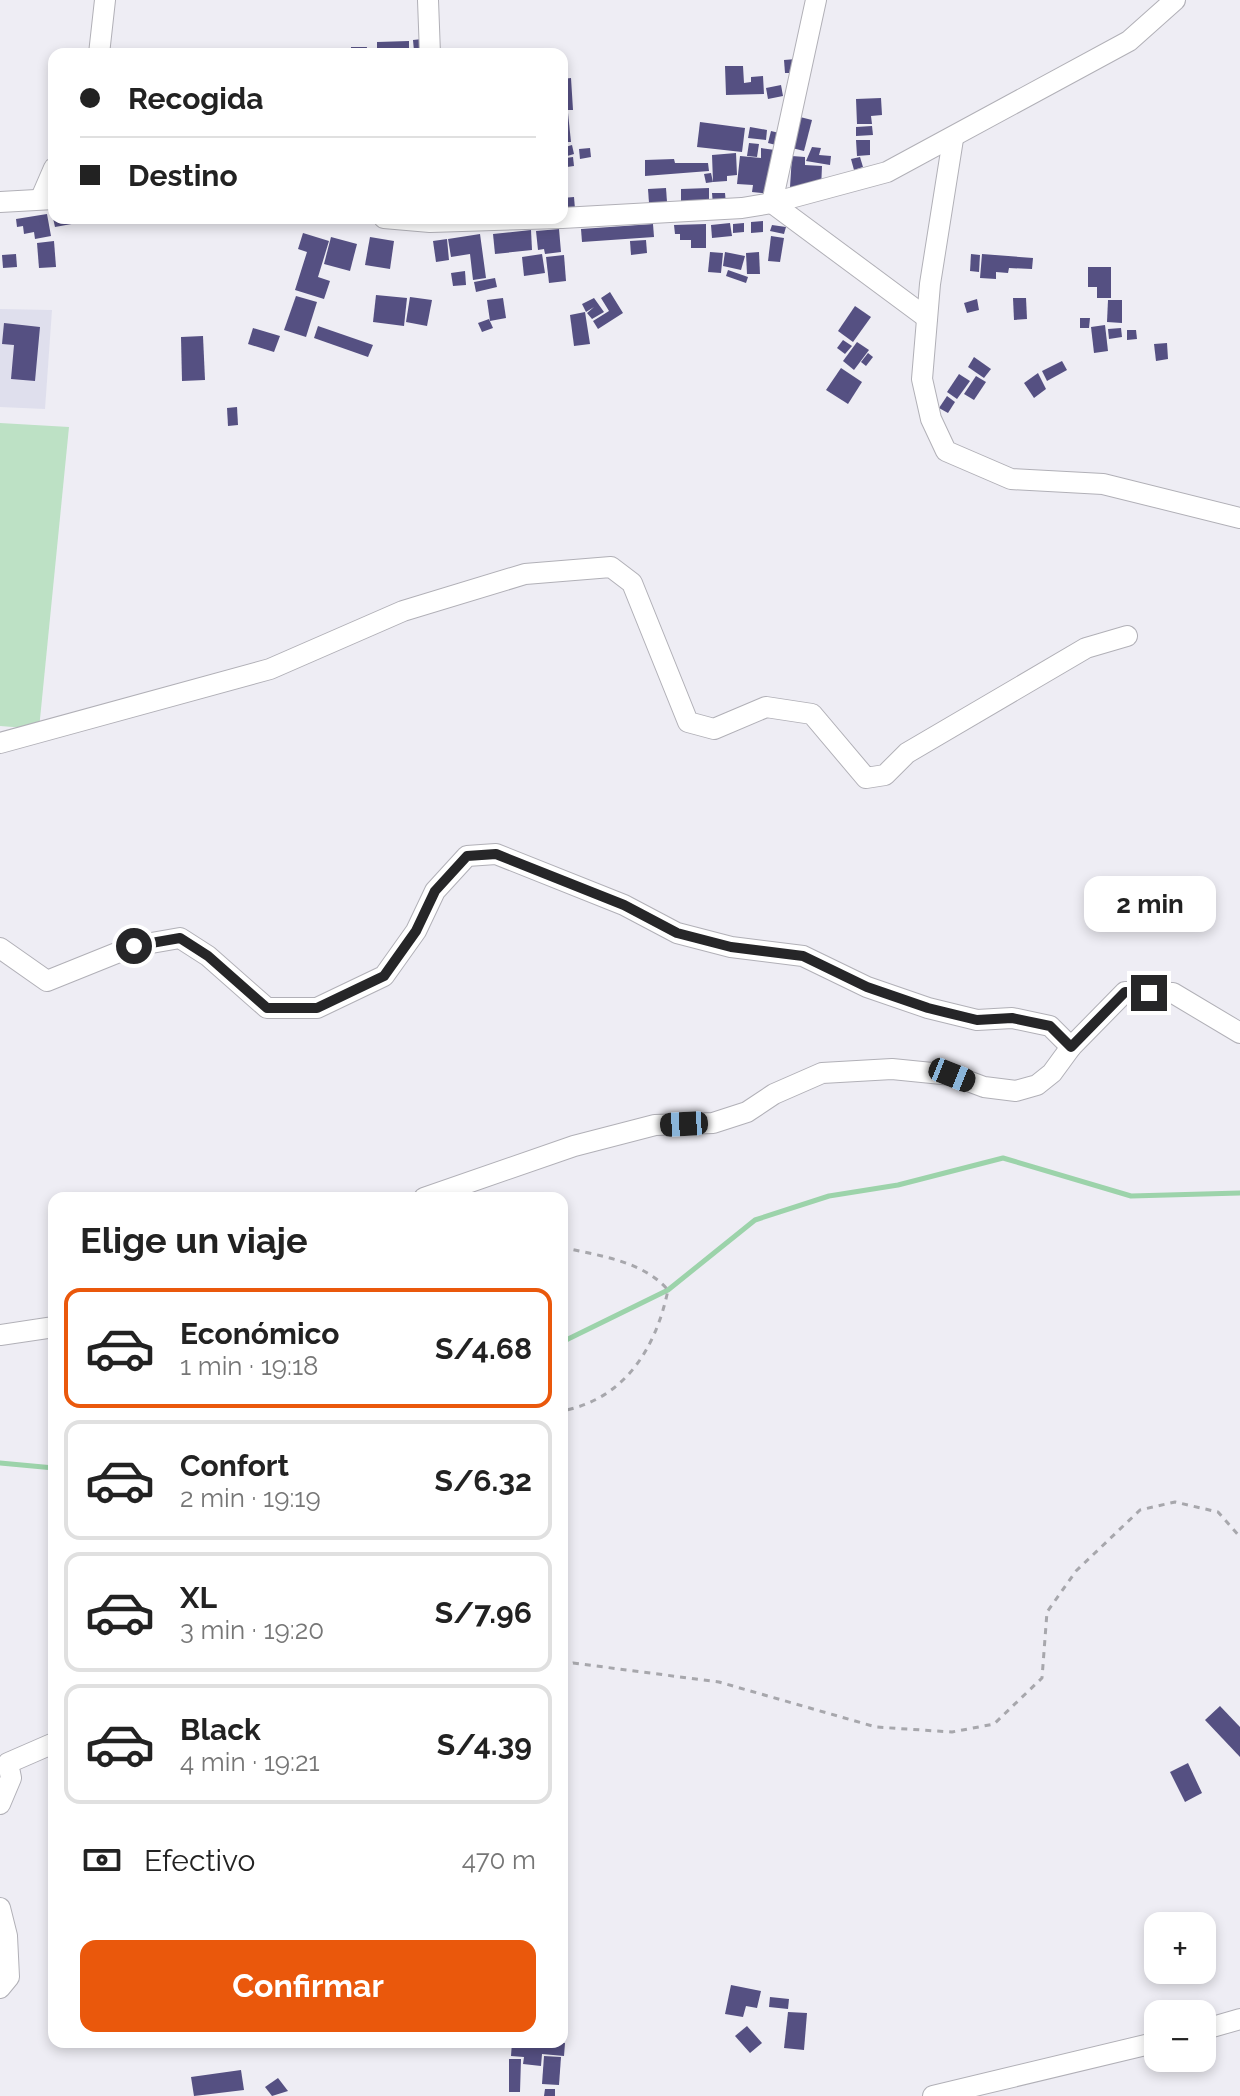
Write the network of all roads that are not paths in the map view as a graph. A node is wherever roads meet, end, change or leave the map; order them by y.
1 (105, 0) edge
2 (428, 0) edge
3 (816, 0) edge
4 (1175, 0) edge
5 (100, 48) edge
6 (430, 48) edge
7 (953, 139) junction
8 (48, 198) edge
9 (0, 202) edge
10 (772, 203) junction
11 (568, 218) edge
12 (927, 318) junction
13 (1240, 518) edge
14 (1127, 636) dead end
15 (0, 743) edge
16 (0, 948) edge
17 (1240, 1033) edge
18 (1071, 1047) junction
19 (441, 1192) edge
20 (48, 1328) edge
21 (0, 1335) edge
22 (48, 1746) edge
23 (0, 1804) edge
24 (0, 1908) edge
25 (0, 1988) edge
26 (1240, 2019) edge
27 (1216, 2026) edge
28 (1144, 2045) edge
29 (933, 2096) edge

1 - 5 street
2 - 6 street
3 - 10 street
4 - 7 street
7 - 10 street
7 - 12 street
8 - 9 street
10 - 11 street
10 - 12 street
12 - 13 street
14 - 15 street
16 - 18 street
17 - 18 street
18 - 19 street
20 - 21 street
22 - 23 street
24 - 25 street
26 - 27 street
28 - 29 street

